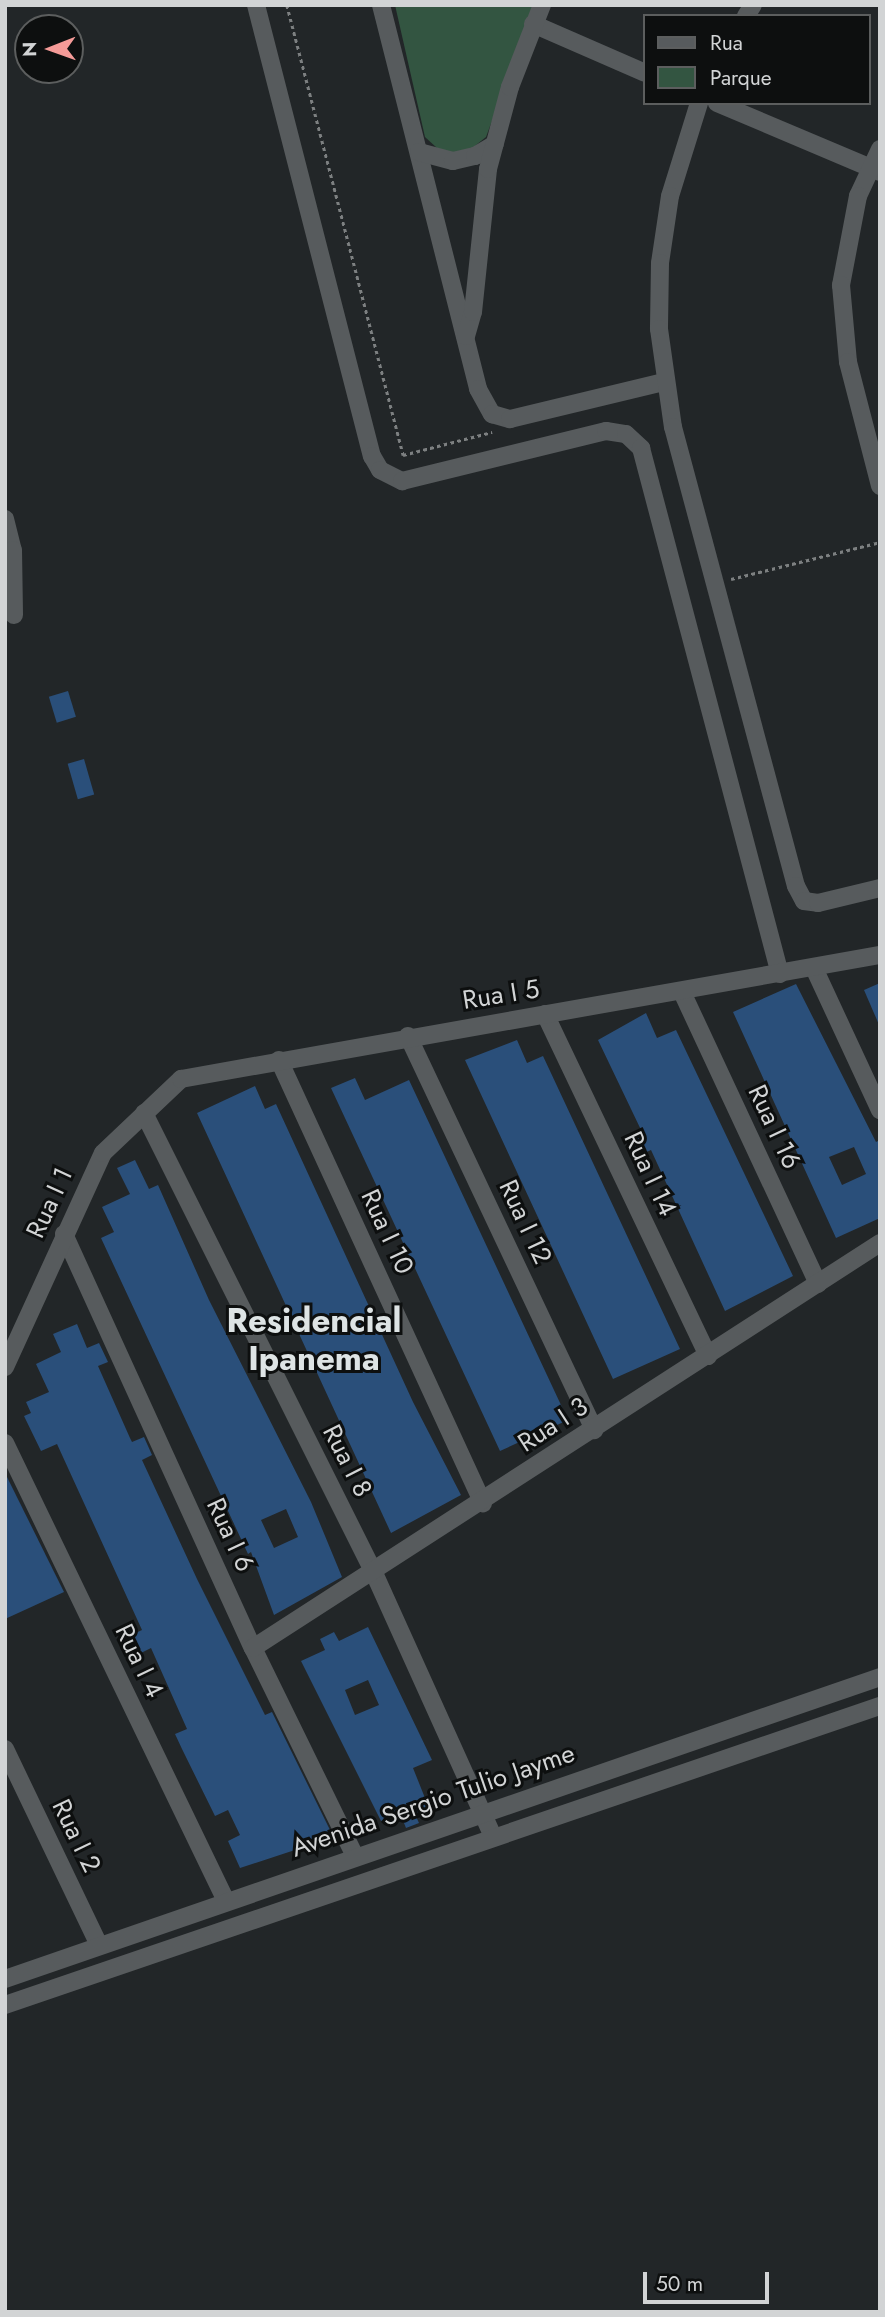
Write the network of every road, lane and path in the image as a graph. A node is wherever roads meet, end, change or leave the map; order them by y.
1 (256, 5) edge
2 (287, 5) edge
3 (542, 5) edge
4 (382, 6) edge
5 (533, 24) junction
6 (644, 73) edge
7 (698, 105) edge
8 (722, 105) edge
9 (495, 144) junction
10 (880, 149) edge
11 (419, 152) junction
12 (875, 170) edge
13 (466, 335) junction
14 (664, 382) junction
15 (510, 419) junction
16 (880, 486) edge
17 (5, 519) edge
18 (880, 542) edge
19 (715, 583) junction
20 (14, 615) dead end
21 (880, 888) edge
22 (880, 955) edge
23 (814, 968) junction
24 (780, 974) junction
25 (682, 992) junction
26 (545, 1014) junction
27 (408, 1036) junction
28 (279, 1060) junction
29 (880, 1110) edge
30 (144, 1113) junction
31 (64, 1234) junction
32 (880, 1243) edge
33 (818, 1284) junction
34 (708, 1356) junction
35 (5, 1367) edge
36 (594, 1430) junction
37 (5, 1443) edge
38 (483, 1503) junction
39 (374, 1573) junction
40 (253, 1648) junction
41 (880, 1677) edge
42 (880, 1706) edge
43 (5, 1749) edge
44 (483, 1811) junction
45 (493, 1837) junction
46 (355, 1856) junction
47 (226, 1901) junction
48 (99, 1945) junction
49 (5, 1979) edge
50 (5, 2005) edge

1 - 24 street
2 - 15 path
3 - 5 street
4 - 11 street
5 - 6 street
5 - 9 street
7 - 14 street
8 - 12 street
9 - 11 street
9 - 13 street
10 - 12 street
11 - 13 street
12 - 16 street
13 - 15 street
14 - 15 street
14 - 19 street
17 - 20 street
18 - 19 path
19 - 21 street
22 - 23 street, Rua I 5
23 - 24 street, Rua I 5
23 - 29 street
24 - 25 street, Rua I 5
25 - 26 street, Rua I 5
25 - 33 street, Rua I 16
26 - 27 street, Rua I 5
26 - 34 street, Rua I 14
27 - 28 street, Rua I 5
27 - 36 street, Rua I 12
28 - 30 street, Rua I 5
28 - 38 street, Rua I 10
30 - 31 street, Rua I 1
30 - 39 street, Rua I 8
31 - 35 street, Rua I 1
31 - 40 street, Rua I 6
32 - 33 street, Rua I 3
33 - 34 street, Rua I 3
34 - 36 street, Rua I 3
36 - 38 street, Rua I 3
37 - 47 street, Rua I 4
38 - 39 street, Rua I 3
39 - 40 street, Rua I 3
39 - 44 street, Rua I 8
40 - 46 street, Rua I 6
41 - 44 street, Avenida Sergio Tulio Jayme
42 - 45 street, Avenida Sergio Tulio Jayme
43 - 48 street, Rua I 2
44 - 45 street, Rua I 8
44 - 46 street, Avenida Sergio Tulio Jayme
45 - 50 street, Avenida Sergio Tulio Jayme
46 - 47 street, Avenida Sergio Tulio Jayme
47 - 48 street, Avenida Sergio Tulio Jayme
48 - 49 street, Avenida Sergio Tulio Jayme

